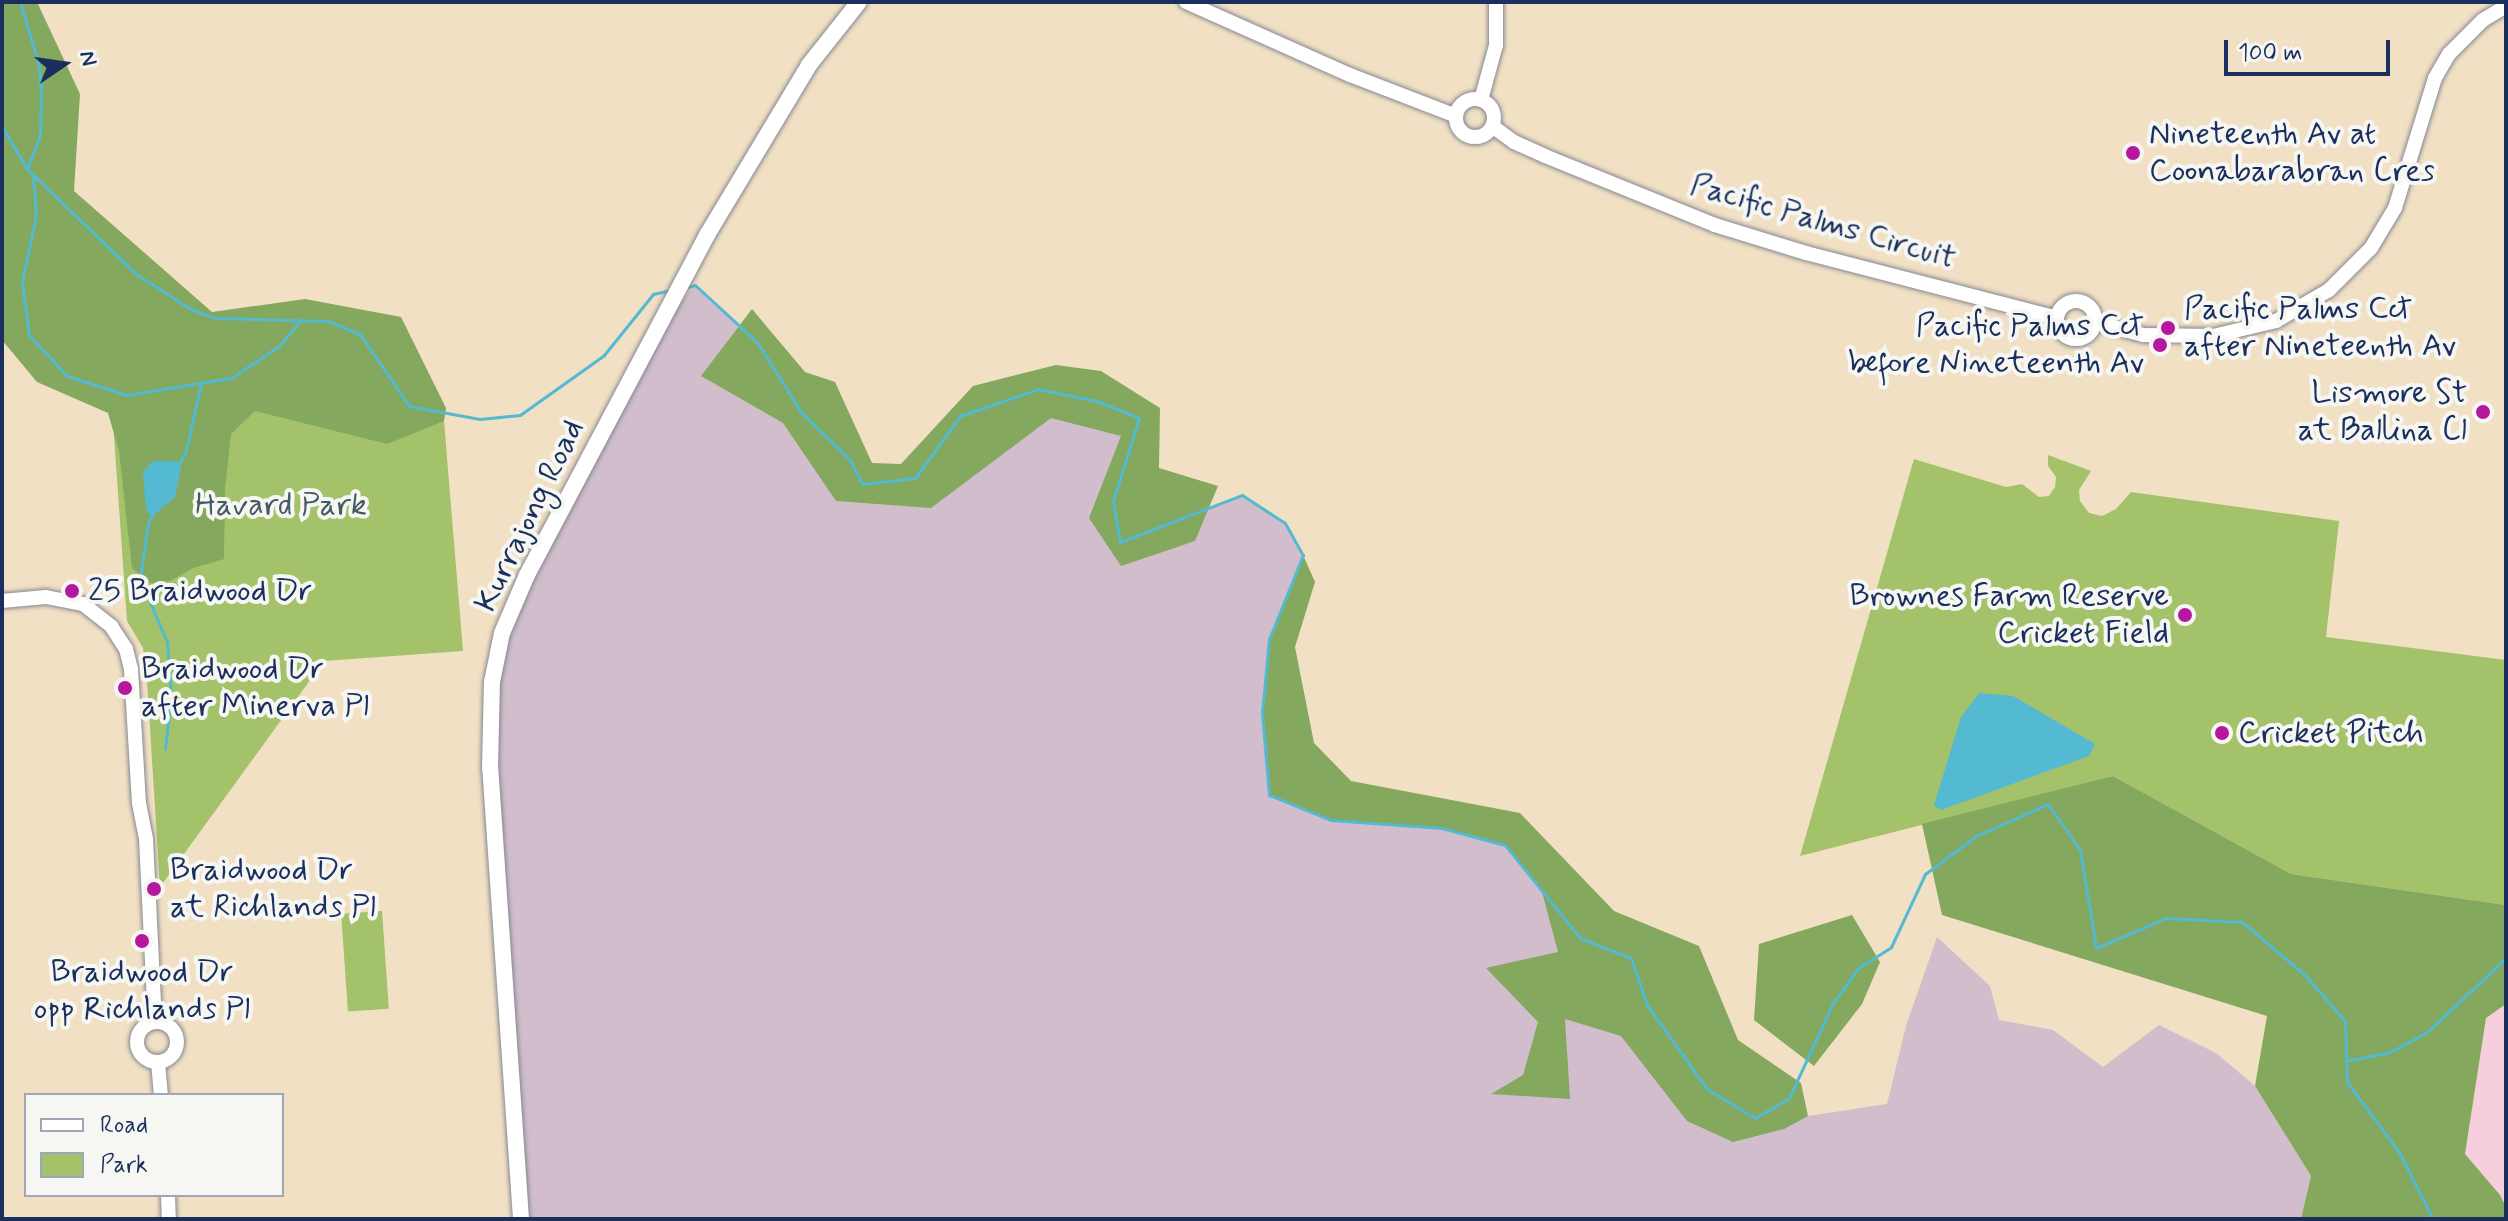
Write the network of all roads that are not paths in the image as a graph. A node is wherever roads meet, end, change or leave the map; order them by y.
1 (859, 2) edge
2 (1186, 2) edge
3 (1496, 2) edge
4 (2506, 6) edge
5 (1481, 100) junction
6 (1456, 116) junction
7 (1492, 126) junction
8 (2057, 318) junction
9 (2095, 322) junction
10 (2, 601) edge
11 (155, 1022) junction
12 (158, 1062) junction
13 (161, 1093) edge
14 (168, 1197) edge
15 (169, 1219) edge
16 (521, 1219) edge

1 - 16 main road, Kurrajong Road
2 - 6 street
3 - 5 street
4 - 9 street
5 - 6 street
5 - 7 street
6 - 7 street
7 - 8 street, Pacific Palms Circuit
8 - 9 street
8 - 9 street
10 - 11 street
11 - 12 street
11 - 12 street
12 - 13 street
14 - 15 street

